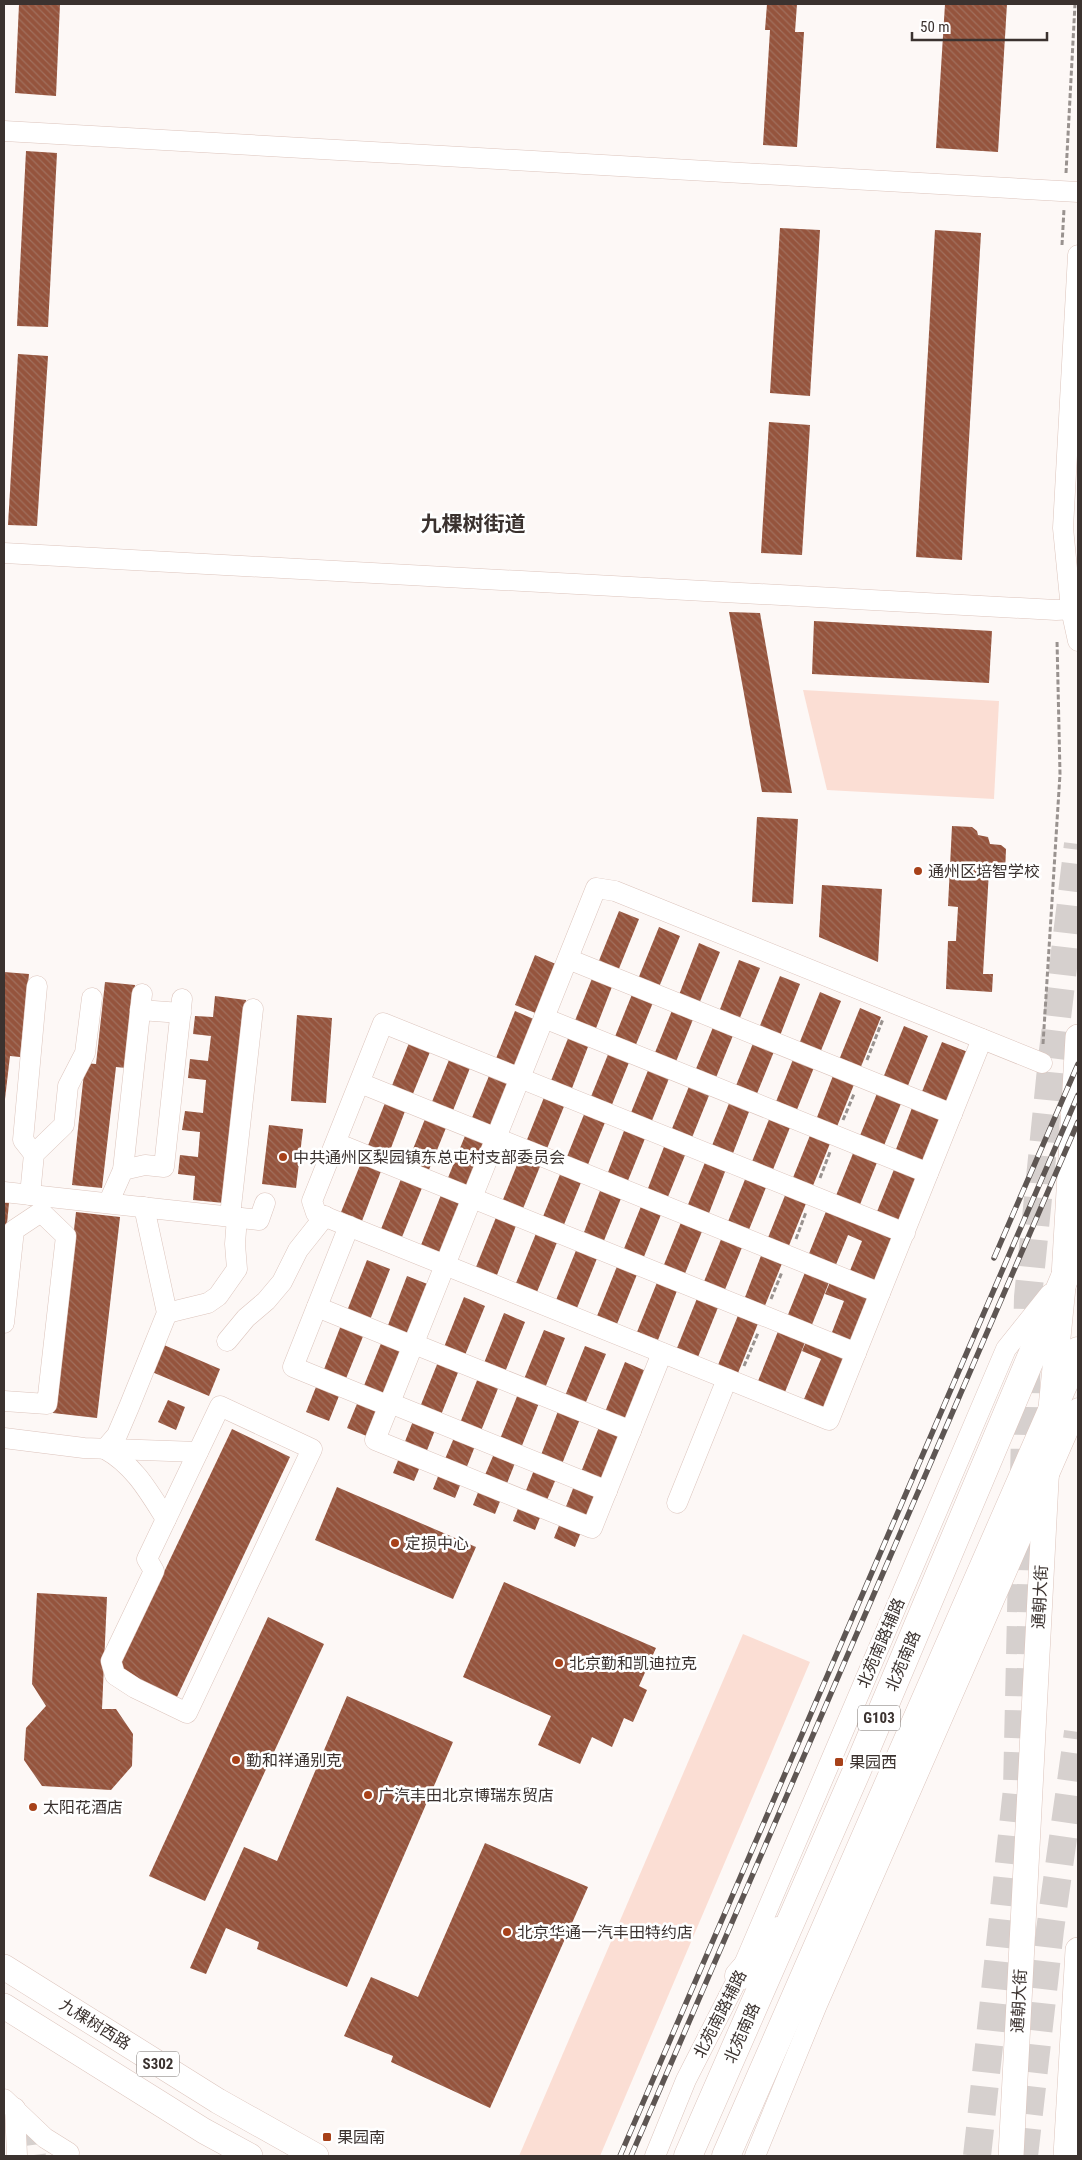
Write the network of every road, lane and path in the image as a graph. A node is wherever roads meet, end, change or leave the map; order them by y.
1 (4, 131) edge
2 (1078, 192) edge
3 (1078, 255) edge
4 (4, 553) edge
5 (1075, 609) edge
6 (1078, 641) edge
7 (568, 959) junction
8 (37, 986) dead end
9 (92, 998) dead end
10 (253, 1009) dead end
11 (544, 1018) junction
12 (1078, 1038) edge
13 (982, 1039) junction
14 (1042, 1063) dead end
15 (520, 1078) junction
16 (360, 1083) junction
17 (952, 1114) junction
18 (496, 1138) junction
19 (336, 1143) junction
20 (34, 1154) junction
21 (123, 1170) junction
22 (928, 1173) junction
23 (4, 1192) edge
24 (472, 1198) junction
25 (38, 1201) junction
26 (110, 1203) junction
27 (265, 1203) dead end
28 (144, 1207) junction
29 (325, 1216) junction
30 (233, 1217) junction
31 (349, 1226) junction
32 (904, 1233) junction
33 (1078, 1246) edge
34 (445, 1265) junction
35 (1064, 1277) junction
36 (880, 1293) junction
37 (317, 1307) junction
38 (167, 1313) junction
39 (4, 1324) edge
40 (227, 1341) dead end
41 (413, 1345) junction
42 (1078, 1351) edge
43 (662, 1353) junction
44 (856, 1353) junction
45 (727, 1379) junction
46 (4, 1401) edge
47 (390, 1405) junction
48 (1078, 1408) edge
49 (1050, 1418) junction
50 (631, 1431) junction
51 (4, 1438) edge
52 (105, 1449) junction
53 (198, 1452) junction
54 (1046, 1482) junction
55 (607, 1491) junction
56 (677, 1503) dead end
57 (166, 1519) junction
58 (796, 1911) junction
59 (1078, 1950) edge
60 (4, 1967) edge
61 (740, 1976) junction
62 (4, 2006) edge
63 (9, 2104) edge
64 (69, 2153) dead end
65 (17, 2156) edge
66 (250, 2156) edge
67 (316, 2156) edge
68 (654, 2156) edge
69 (688, 2156) edge
70 (726, 2156) edge
71 (755, 2156) edge
72 (1011, 2156) edge
73 (1066, 2156) edge

1 - 2 street
3 - 5 street
4 - 5 street
5 - 6 street
7 - 11 street
7 - 13 street
7 - 17 street
8 - 20 street
9 - 20 street
10 - 30 street
11 - 15 street
11 - 22 street
12 - 35 main road, 通朝大街
13 - 14 street
13 - 17 street
15 - 16 street
15 - 18 street
15 - 32 street
16 - 18 street
16 - 19 street
17 - 22 street
18 - 24 street
18 - 36 street
19 - 24 street
19 - 29 street
20 - 25 street
21 - 21 street
21 - 26 street
22 - 32 street
23 - 25 street
24 - 34 street
24 - 44 street
25 - 26 street
25 - 39 street
25 - 46 street
26 - 28 street
27 - 30 street
28 - 30 street
28 - 38 street
29 - 31 street
29 - 40 street
30 - 38 street
31 - 34 street
31 - 37 street
32 - 36 street
33 - 35 highway, 北苑南路 / G103
34 - 41 street
34 - 43 street
35 - 49 main road, 通朝大街
35 - 58 highway, 北苑南路 / G103
35 - 61 street, 北苑南路辅路
36 - 44 street
37 - 41 street
37 - 47 street
38 - 52 street
41 - 47 street
41 - 50 street
42 - 49 highway, G103
43 - 45 street
43 - 50 street
44 - 45 street
45 - 56 street
47 - 55 street
47 - 55 street
48 - 54 street
49 - 54 main road, 通朝大街
49 - 70 highway, G103
50 - 55 street
51 - 52 street
52 - 53 street
52 - 57 street
53 - 57 street
53 - 57 street
54 - 71 street
54 - 72 main road, 通朝大街
58 - 61 highway
58 - 69 highway, 北苑南路 / G103
59 - 73 main road
60 - 67 main road, 九棵树西路 / S302
61 - 68 street, 北苑南路辅路
62 - 66 main road, 九棵树西路 / S302
63 - 64 street
63 - 65 street

